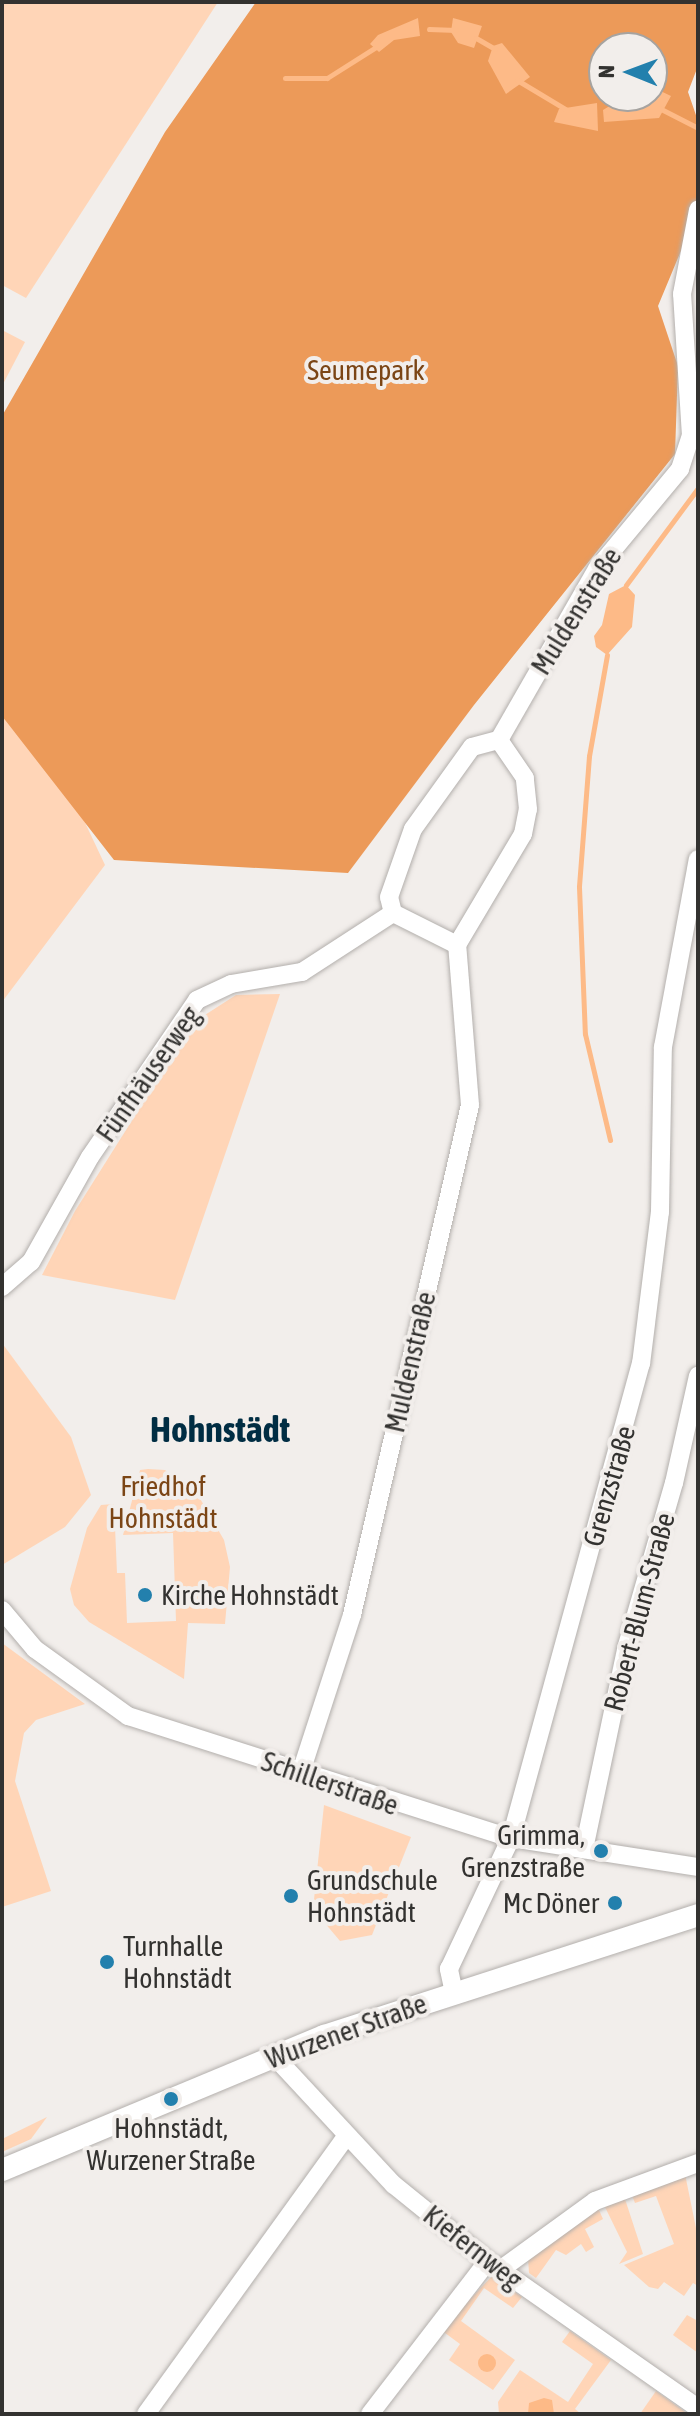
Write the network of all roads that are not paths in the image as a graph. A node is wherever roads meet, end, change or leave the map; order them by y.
1 (698, 210) edge
2 (499, 740) junction
3 (698, 859) edge
4 (393, 913) junction
5 (457, 945) junction
6 (679, 957) junction
7 (698, 964) edge
8 (2, 1287) edge
9 (698, 1376) edge
10 (2, 1610) edge
11 (301, 1772) junction
12 (511, 1838) junction
13 (584, 1849) junction
14 (698, 1867) edge
15 (698, 1915) edge
16 (454, 1993) junction
17 (274, 2056) junction
18 (346, 2137) junction
19 (698, 2163) edge
20 (2, 2170) edge
21 (494, 2266) junction
22 (698, 2408) edge
23 (146, 2414) edge
24 (370, 2414) edge

1 - 2 street, Muldenstraße
2 - 4 street
2 - 5 street
3 - 6 street, Grenzstraße
4 - 5 street
4 - 8 street, Fünfhäuserweg
5 - 11 street, Muldenstraße
6 - 7 street
6 - 12 street, Grenzstraße
9 - 13 street, Robert-Blum-Straße
10 - 11 street, Schillerstraße
11 - 12 street, Schillerstraße
12 - 13 street, Schillerstraße
12 - 16 street, Grenzstraße
13 - 14 street, Schillerstraße
15 - 16 main road, Wurzener Straße
16 - 17 main road, Wurzener Straße
17 - 18 street, Kiefernweg
17 - 20 main road, Wurzener Straße
18 - 21 street, Kiefernweg
18 - 23 street
19 - 21 street
21 - 22 street, Kiefernweg
21 - 24 street

